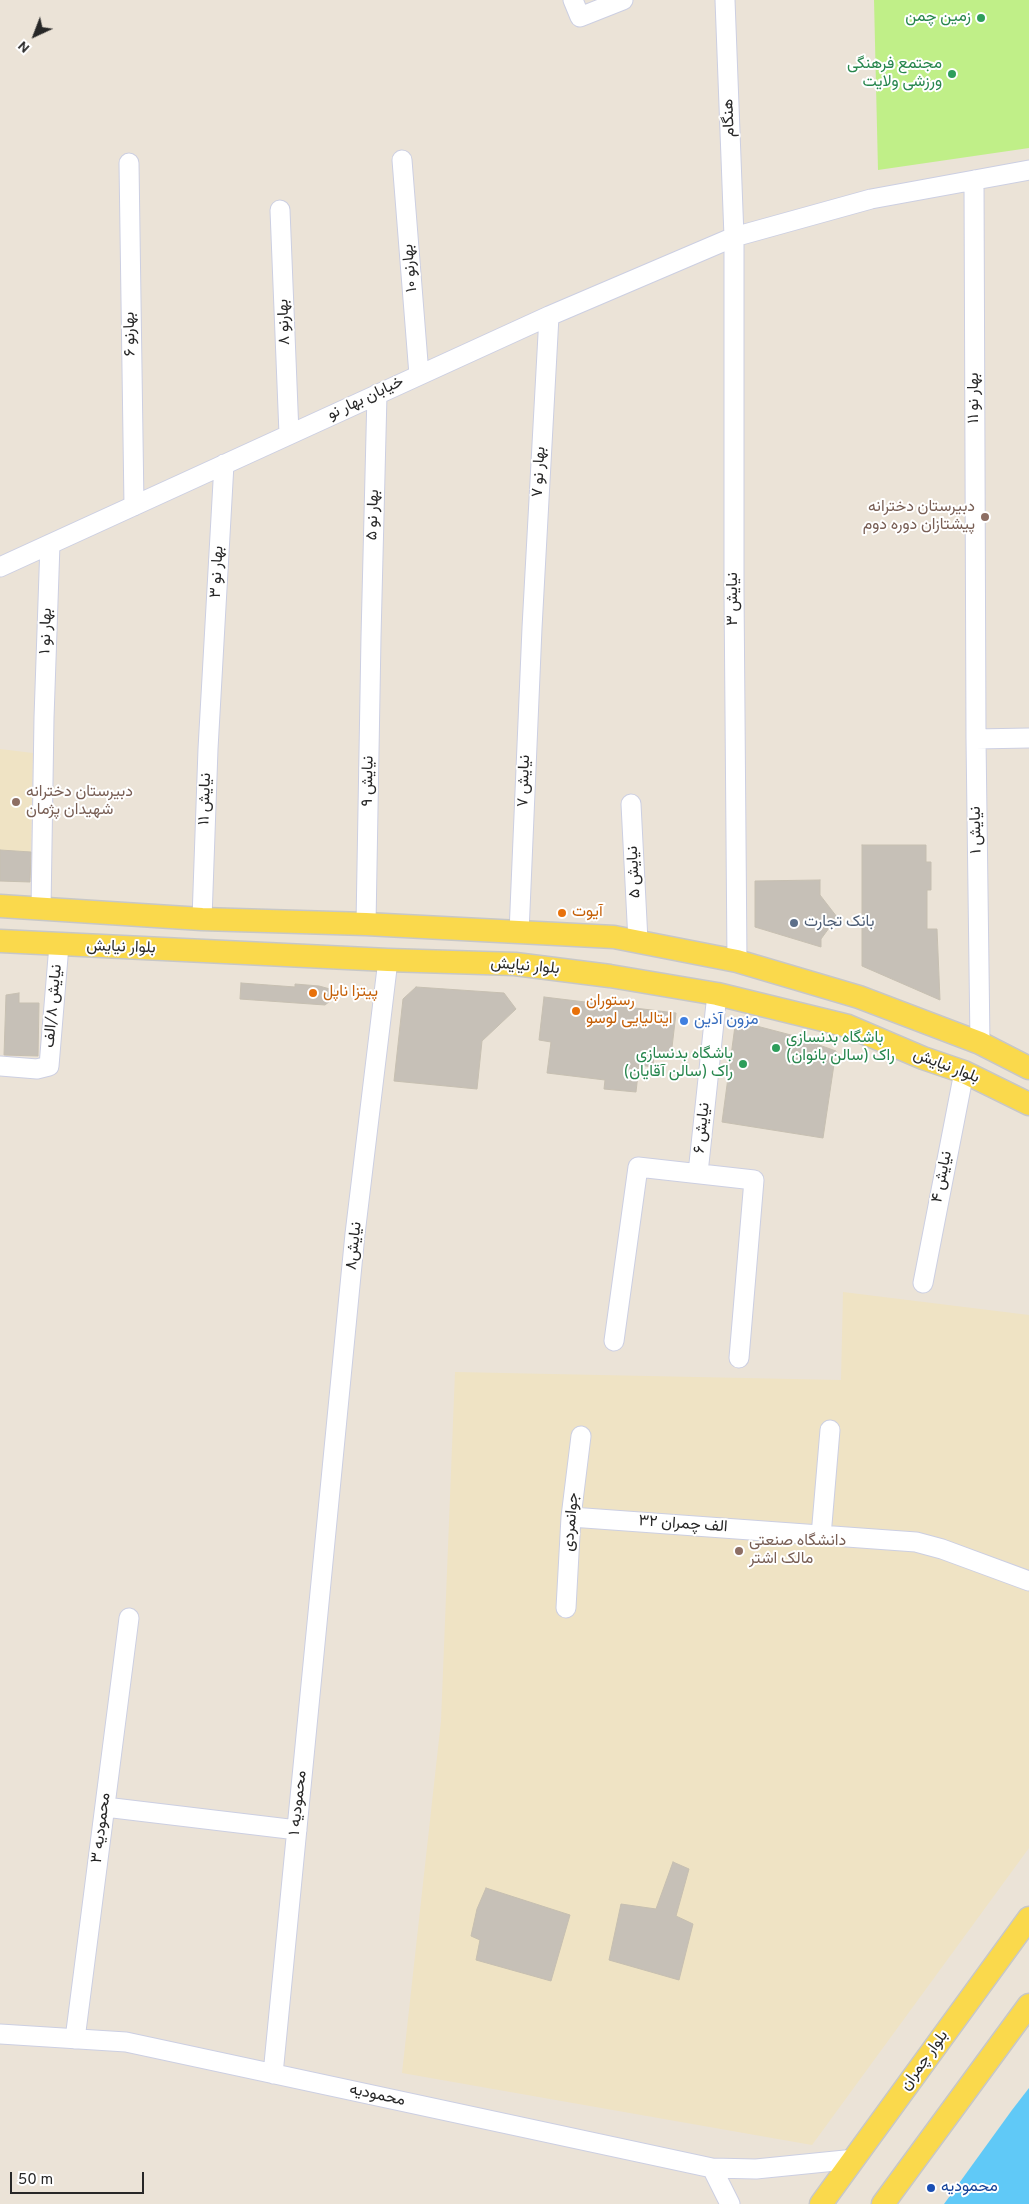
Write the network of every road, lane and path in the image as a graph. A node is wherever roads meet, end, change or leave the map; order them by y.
1 (573, 0) edge
2 (624, 0) edge
3 (725, 0) edge
4 (402, 160) dead end
5 (129, 163) dead end
6 (1029, 170) edge
7 (974, 180) junction
8 (280, 210) dead end
9 (734, 237) junction
10 (549, 316) junction
11 (419, 375) junction
12 (377, 394) junction
13 (289, 434) junction
14 (224, 464) junction
15 (134, 506) junction
16 (50, 544) junction
17 (0, 567) edge
18 (975, 617) joint
19 (532, 628) joint
20 (371, 637) joint
21 (212, 680) joint
22 (1029, 738) edge
23 (976, 739) junction
24 (631, 804) dead end
25 (0, 906) edge
26 (41, 909) junction
27 (202, 919) junction
28 (366, 924) junction
29 (518, 933) junction
30 (0, 941) edge
31 (638, 941) junction
32 (59, 945) junction
33 (388, 960) junction
34 (737, 961) junction
35 (718, 994) junction
36 (980, 1044) junction
37 (0, 1066) edge
38 (1029, 1068) edge
39 (964, 1072) junction
40 (1029, 1104) edge
41 (698, 1174) junction
42 (923, 1283) dead end
43 (614, 1341) dead end
44 (739, 1358) dead end
45 (830, 1430) dead end
46 (581, 1436) dead end
47 (570, 1517) junction
48 (326, 1532) joint
49 (821, 1536) junction
50 (1029, 1581) edge
51 (566, 1608) dead end
52 (129, 1618) dead end
53 (104, 1808) junction
54 (297, 1830) junction
55 (1029, 1918) edge
56 (1029, 2005) edge
57 (0, 2034) edge
58 (75, 2039) junction
59 (273, 2074) junction
60 (855, 2159) junction
61 (716, 2176) junction
62 (715, 2204) edge
63 (730, 2204) edge
64 (821, 2204) edge
65 (882, 2204) edge

1 - 2 street
3 - 9 street, هنگام
4 - 11 street, ۱۰ بهارنو
5 - 15 street, ۶ بهارنو
6 - 7 street, خیابان بهار نو
7 - 9 street, خیابان بهار نو
7 - 18 street, ۱۱ بهار نو
8 - 13 street, ۸ بهارنو
9 - 10 street, خیابان بهار نو
9 - 34 street, نیایش ۳
10 - 11 street, خیابان بهار نو
10 - 19 street, ۷ بهار نو
11 - 12 street, خیابان بهار نو
12 - 13 street, خیابان بهار نو
12 - 20 street, ۵ بهار نو
13 - 14 street, خیابان بهار نو
14 - 15 street, خیابان بهار نو
14 - 21 street, ۳ بهار نو
15 - 16 street, خیابان بهار نو
16 - 17 street, خیابان بهار نو
16 - 26 street, ۱ بهار نو
18 - 23 street, نیایش ۱
19 - 29 street, نیایش ۷
20 - 28 street, نیایش ۹
21 - 27 street, نیایش ۱۱
22 - 23 street
23 - 36 street, نیایش ۱
24 - 31 street, نیایش ۵
25 - 26 main road, بلوار نیایش
26 - 27 main road, بلوار نیایش
27 - 28 main road, بلوار نیایش
28 - 29 main road, بلوار نیایش
29 - 31 main road, بلوار نیایش
30 - 32 main road, بلوار نیایش
31 - 34 main road, بلوار نیایش
32 - 33 main road, بلوار نیایش
32 - 37 street, نیایش ۸/الف
33 - 35 main road, بلوار نیایش
33 - 48 street, نیایش۸
34 - 36 main road, بلوار نیایش
35 - 39 main road, بلوار نیایش
35 - 41 street, نیایش ۶
36 - 38 main road, بلوار نیایش
39 - 40 main road, بلوار نیایش
39 - 42 street, نیایش ۴
41 - 43 street
41 - 44 street
45 - 49 street
46 - 47 street, جوانمردی
47 - 49 street, ۳۲ الف چمران
47 - 51 street, جوانمردی
48 - 54 street, ۱ محمودیه
49 - 50 street, ۳۲ الف چمران
52 - 53 street, ۳ محمودیه
53 - 54 street
53 - 58 street, ۳ محمودیه
54 - 59 street, ۱ محمودیه
55 - 60 main road, بلوار چمران
56 - 65 main road
57 - 58 street, محمودیه
58 - 59 street, محمودیه
59 - 61 street, محمودیه
60 - 61 street, محمودیه
60 - 64 main road, بلوار چمران
61 - 62 street
61 - 63 street

